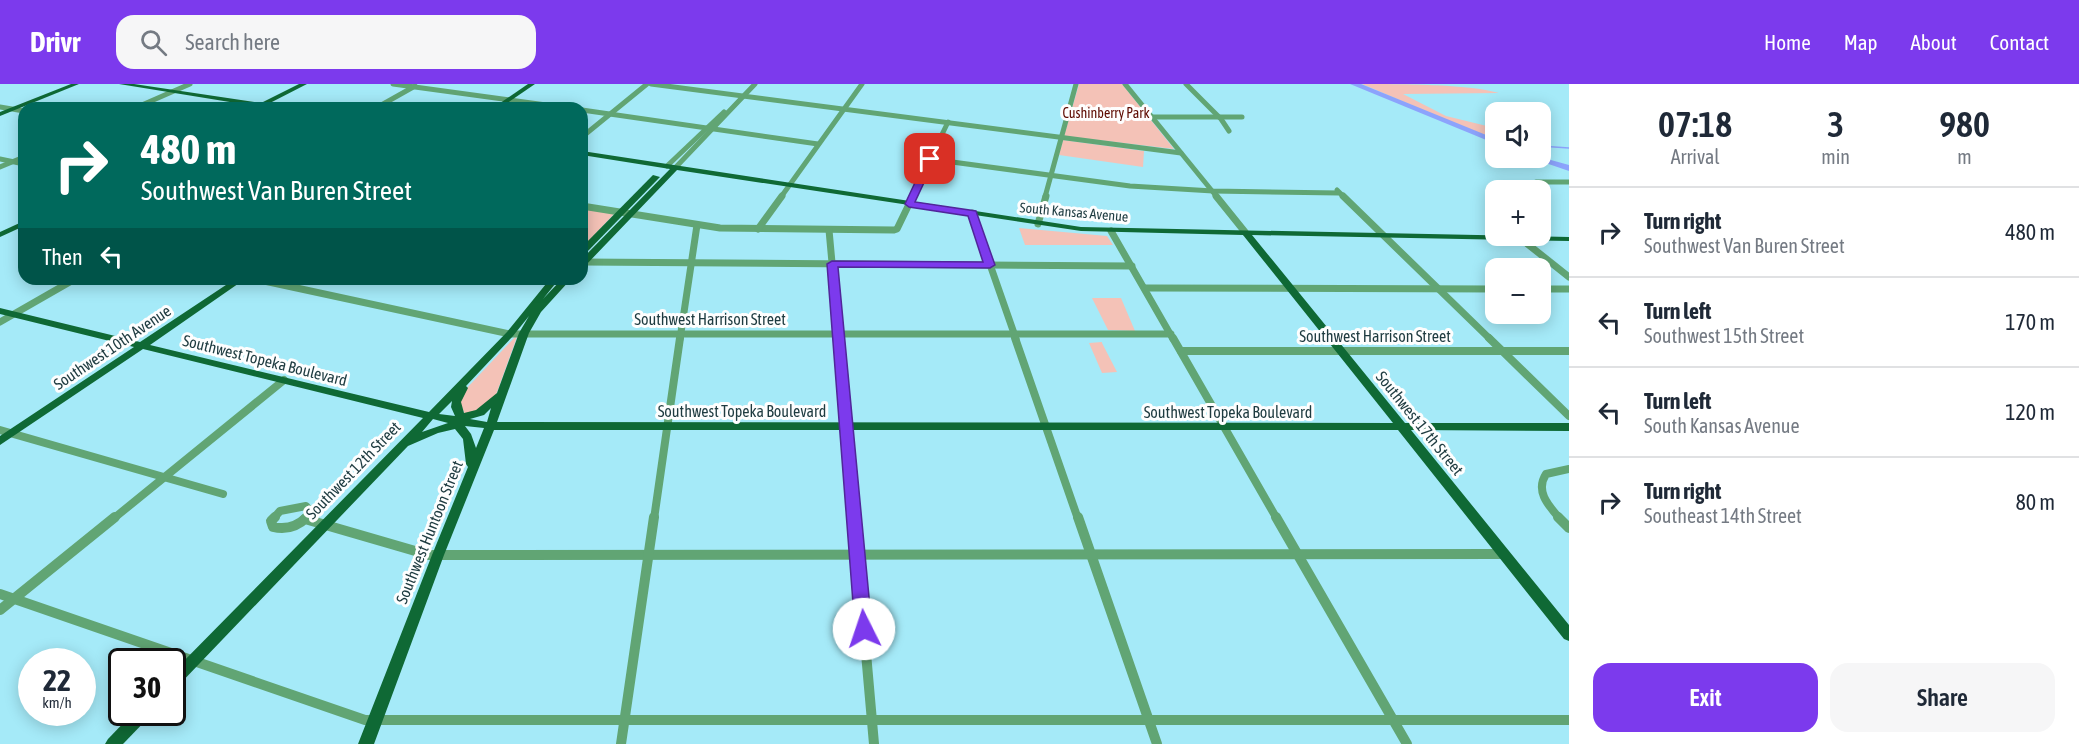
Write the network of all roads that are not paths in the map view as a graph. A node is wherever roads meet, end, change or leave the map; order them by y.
1 (76, 84) edge
2 (122, 84) edge
3 (190, 84) edge
4 (304, 84) edge
5 (393, 84) edge
6 (532, 84) edge
7 (646, 84) edge
8 (651, 84) edge
9 (755, 84) edge
10 (862, 84) edge
11 (1076, 84) edge
12 (1125, 84) edge
13 (1186, 84) edge
14 (141, 85) edge
15 (416, 85) edge
16 (174, 91) junction
17 (743, 96) junction
18 (509, 100) junction
19 (31, 102) edge
20 (149, 102) edge
21 (241, 102) edge
22 (267, 102) edge
23 (386, 102) edge
24 (506, 102) edge
25 (524, 102) edge
26 (0, 107) edge
27 (18, 107) edge
28 (13, 109) junction
29 (844, 109) junction
30 (18, 110) edge
31 (730, 110) junction
32 (588, 111) edge
33 (0, 114) edge
34 (610, 114) junction
35 (1152, 117) junction
36 (1217, 117) junction
37 (1242, 117) dead end
38 (948, 122) junction
39 (706, 127) junction
40 (713, 128) junction
41 (1229, 131) dead end
42 (588, 132) edge
43 (1060, 137) junction
44 (818, 144) junction
45 (1181, 153) junction
46 (588, 154) edge
47 (0, 159) edge
48 (18, 159) edge
49 (930, 159) junction
50 (13, 161) junction
51 (18, 162) edge
52 (0, 167) edge
53 (671, 167) junction
54 (1050, 176) junction
55 (1551, 182) edge
56 (1569, 182) edge
57 (788, 185) junction
58 (1213, 191) junction
59 (909, 204) junction
60 (588, 207) edge
61 (621, 212) junction
62 (631, 213) junction
63 (972, 213) junction
64 (1038, 224) junction
65 (0, 225) edge
66 (697, 225) junction
67 (18, 226) edge
68 (14, 228) junction
69 (18, 229) edge
70 (758, 229) junction
71 (829, 230) junction
72 (1111, 231) junction
73 (1245, 232) junction
74 (0, 235) edge
75 (1383, 235) junction
76 (1485, 237) edge
77 (1551, 239) edge
78 (1569, 239) edge
79 (588, 246) edge
80 (1530, 246) edge
81 (588, 257) edge
82 (588, 263) edge
83 (692, 263) junction
84 (832, 264) junction
85 (990, 265) junction
86 (1132, 266) junction
87 (1569, 277) edge
88 (65, 285) edge
89 (232, 285) edge
90 (283, 285) edge
91 (550, 285) edge
92 (561, 285) edge
93 (1145, 288) junction
94 (1291, 289) junction
95 (1438, 289) junction
96 (1485, 289) edge
97 (1551, 289) edge
98 (1569, 289) edge
99 (0, 310) edge
100 (14, 314) junction
101 (0, 322) edge
102 (524, 333) junction
103 (510, 334) junction
104 (681, 334) junction
105 (838, 334) junction
106 (1014, 334) junction
107 (1171, 334) junction
108 (142, 345) junction
109 (1181, 351) junction
110 (1341, 351) junction
111 (1503, 351) junction
112 (1569, 351) edge
113 (284, 380) junction
114 (503, 391) junction
115 (431, 416) junction
116 (1569, 416) edge
117 (459, 421) junction
118 (491, 426) junction
119 (668, 426) junction
120 (846, 426) junction
121 (1046, 427) junction
122 (1224, 427) junction
123 (1402, 427) junction
124 (1569, 427) edge
125 (0, 430) edge
126 (12, 433) junction
127 (0, 441) edge
128 (399, 449) junction
129 (1569, 469) edge
130 (472, 471) junction
131 (164, 477) junction
132 (223, 494) dead end
133 (305, 519) dead end
134 (325, 525) junction
135 (1569, 528) edge
136 (649, 554) junction
137 (858, 554) junction
138 (1090, 554) junction
139 (1298, 554) junction
140 (1504, 554) junction
141 (438, 555) junction
142 (0, 594) edge
143 (14, 599) junction
144 (0, 610) edge
145 (1568, 632) edge
146 (193, 662) junction
147 (186, 669) edge
148 (375, 720) junction
149 (625, 720) junction
150 (872, 720) junction
151 (1148, 720) junction
152 (1394, 720) junction
153 (1569, 720) edge
154 (130, 726) edge
155 (113, 744) edge
156 (366, 744) edge
157 (621, 744) edge
158 (874, 744) edge
159 (1156, 744) edge
160 (1407, 744) edge

1 - 19 main road
2 - 14 main road
3 - 16 street
4 - 22 main road
5 - 15 street
6 - 18 main road
7 - 34 street
8 - 17 street
9 - 17 street
10 - 29 street
11 - 43 street
12 - 35 street
13 - 36 street
14 - 16 main road
15 - 18 street
15 - 23 street
16 - 20 street
16 - 21 main road
17 - 29 street
17 - 31 street
18 - 24 main road
18 - 25 street
26 - 28 street
27 - 28 main road
28 - 30 street
28 - 33 main road
29 - 38 street
29 - 44 street
31 - 39 street
31 - 40 street
32 - 34 street
34 - 39 street
34 - 42 street
35 - 36 street
35 - 45 street
36 - 37 street
36 - 41 street
38 - 43 street
38 - 49 street
39 - 40 street
39 - 53 street
40 - 44 street
40 - 53 street
43 - 45 street
43 - 54 street
44 - 57 street
45 - 58 street
46 - 53 main road, South Kansas Avenue
47 - 50 street
48 - 50 street
49 - 54 street
49 - 59 street
50 - 51 street
50 - 52 street
53 - 57 main road, South Kansas Avenue
53 - 61 main road
53 - 62 main road
54 - 58 street
54 - 64 street
55 - 56 street
57 - 59 main road, South Kansas Avenue
57 - 70 street
58 - 73 street
58 - 75 street
59 - 63 main road, South Kansas Avenue
59 - 71 street
60 - 61 street
61 - 62 street
61 - 79 main road
62 - 66 street
62 - 81 main road
63 - 64 main road, South Kansas Avenue
63 - 85 street
64 - 72 main road, South Kansas Avenue
65 - 68 main road
66 - 70 street
66 - 83 street
67 - 68 main road
68 - 69 main road
68 - 74 main road
70 - 71 street
71 - 84 street
72 - 73 main road, South Kansas Avenue
72 - 86 street
73 - 75 main road, South Kansas Avenue
73 - 94 main road, Southwest 17th Street
75 - 76 main road, South Kansas Avenue
75 - 95 street
77 - 78 main road, South Kansas Avenue
80 - 87 street
82 - 83 street
83 - 84 street
83 - 104 street
84 - 85 street
84 - 105 street
85 - 86 street
85 - 106 street
86 - 93 street
88 - 100 street
89 - 108 main road, Southwest 10th Avenue
90 - 103 street, Southwest Harrison Street
91 - 103 main road, Southwest 12th Street
92 - 102 main road
93 - 94 street
93 - 107 street
94 - 95 street
94 - 110 main road, Southwest 17th Street
95 - 96 street
95 - 111 street
97 - 98 street
99 - 100 main road, Southwest Topeka Boulevard
100 - 101 street
100 - 108 main road, Southwest Topeka Boulevard
102 - 103 street, Southwest Harrison Street
102 - 104 street, Southwest Harrison Street
102 - 114 main road, Southwest Huntoon Street
103 - 115 main road, Southwest 12th Street
103 - 117 main road
104 - 105 street, Southwest Harrison Street
104 - 119 street
105 - 106 street, Southwest Harrison Street
105 - 120 street
106 - 107 street, Southwest Harrison Street
106 - 121 street
107 - 109 street
108 - 113 main road, Southwest Topeka Boulevard
108 - 126 main road, Southwest 10th Avenue
109 - 110 street, Southwest Harrison Street
109 - 122 street
110 - 111 street, Southwest Harrison Street
110 - 123 main road, Southwest 17th Street
111 - 112 street, Southwest Harrison Street
111 - 116 street
113 - 115 main road, Southwest Topeka Boulevard
113 - 131 street
114 - 117 main road
114 - 118 main road, Southwest Huntoon Street
115 - 117 main road, Southwest Topeka Boulevard
115 - 128 main road, Southwest 12th Street
117 - 118 main road, Southwest Topeka Boulevard
117 - 128 main road
117 - 130 main road
118 - 119 main road, Southwest Topeka Boulevard
118 - 130 main road, Southwest Huntoon Street
119 - 120 main road, Southwest Topeka Boulevard
119 - 136 street
120 - 121 main road, Southwest Topeka Boulevard
120 - 137 street
121 - 122 main road, Southwest Topeka Boulevard
121 - 138 street
122 - 123 main road, Southwest Topeka Boulevard
122 - 139 street
123 - 124 main road, Southwest Topeka Boulevard
123 - 140 main road, Southwest 17th Street
125 - 126 street
126 - 127 main road, Southwest 10th Avenue
126 - 131 street
128 - 134 main road, Southwest 12th Street
129 - 135 street
130 - 141 main road, Southwest Huntoon Street
131 - 132 street
131 - 143 street
133 - 134 street
134 - 141 street
134 - 146 main road, Southwest 12th Street
136 - 137 street
136 - 141 street
136 - 149 street
137 - 138 street
137 - 150 street
138 - 139 street
138 - 151 street
139 - 140 street
139 - 152 street
140 - 145 main road, Southwest 17th Street
141 - 148 main road, Southwest Huntoon Street
142 - 143 street
143 - 144 street
143 - 146 street
146 - 147 main road, Southwest 12th Street
146 - 148 street
148 - 149 street
148 - 156 main road, Southwest Huntoon Street
149 - 150 street
149 - 157 street
150 - 151 street
150 - 158 street
151 - 152 street
151 - 159 street
152 - 153 street
152 - 160 street
154 - 155 main road

